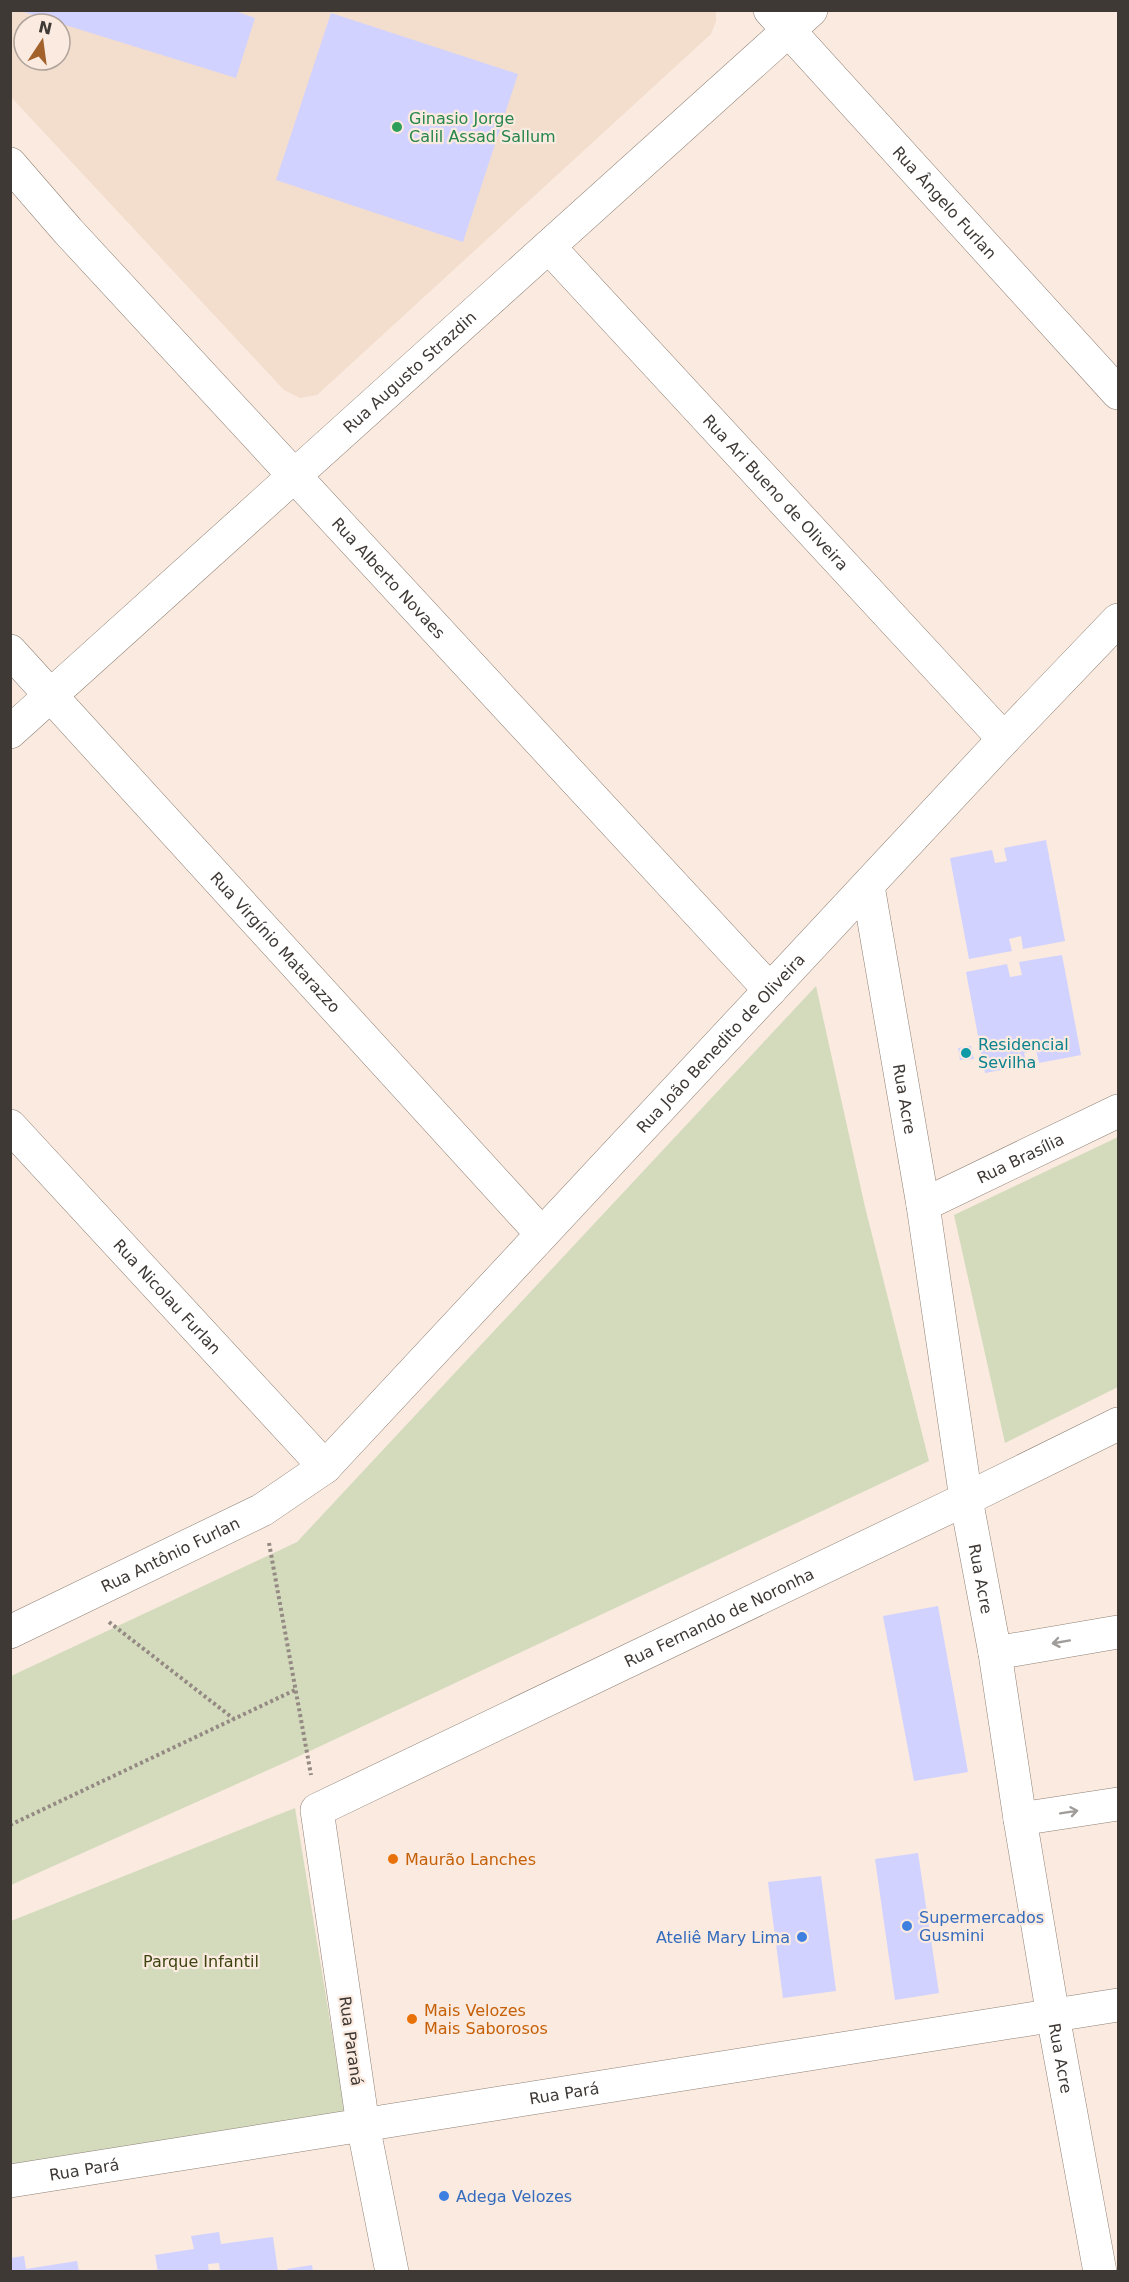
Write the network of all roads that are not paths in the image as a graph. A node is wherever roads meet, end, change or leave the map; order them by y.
1 (790, 17) edge
2 (10, 164) edge
3 (549, 247) junction
4 (1119, 393) edge
5 (295, 476) junction
6 (1119, 620) edge
7 (10, 651) edge
8 (51, 696) junction
9 (10, 732) edge
10 (1004, 739) junction
11 (868, 886) junction
12 (770, 990) junction
13 (1119, 1111) edge
14 (10, 1126) edge
15 (923, 1205) junction
16 (542, 1234) junction
17 (1119, 1424) edge
18 (325, 1467) junction
19 (966, 1499) junction
20 (12, 1630) edge
21 (1119, 1632) edge
22 (995, 1653) junction
23 (1119, 1804) edge
24 (317, 1810) joint
25 (1020, 1819) junction
26 (1119, 2005) edge
27 (1053, 2016) junction
28 (363, 2126) junction
29 (10, 2181) edge
30 (392, 2271) edge
31 (1100, 2271) edge

1 - 3 street, Rua Augusto Strazdin
1 - 4 street, Rua Ângelo Furlan
2 - 5 street, Rua Alberto Novaes
3 - 5 street, Rua Augusto Strazdin
3 - 10 street, Rua Ari Bueno de Oliveira
5 - 8 street, Rua Augusto Strazdin
5 - 12 street, Rua Alberto Novaes
6 - 10 street, Rua João Benedito de Oliveira
7 - 8 street, Rua Virgínio Matarazzo
8 - 9 street, Rua Augusto Strazdin
8 - 16 street, Rua Virgínio Matarazzo
10 - 11 street, Rua João Benedito de Oliveira
11 - 12 street, Rua João Benedito de Oliveira
11 - 15 street, Rua Acre
12 - 16 street, Rua João Benedito de Oliveira
13 - 15 street, Rua Brasília
14 - 18 street, Rua Nicolau Furlan
15 - 19 street, Rua Acre
16 - 18 street, Rua João Benedito de Oliveira
17 - 19 street, Rua Fernando de Noronha
18 - 20 street, Rua Antônio Furlan
19 - 22 street, Rua Acre
19 - 24 street, Rua Fernando de Noronha
21 -> 22 street
22 - 25 street, Rua Acre
25 -> 23 street
24 - 28 street, Rua Paraná
25 - 27 street, Rua Acre
26 - 27 street, Rua Pará
27 - 28 street, Rua Pará
27 - 31 street, Rua Acre
28 - 29 street, Rua Pará
28 - 30 street, Rua Paraná

